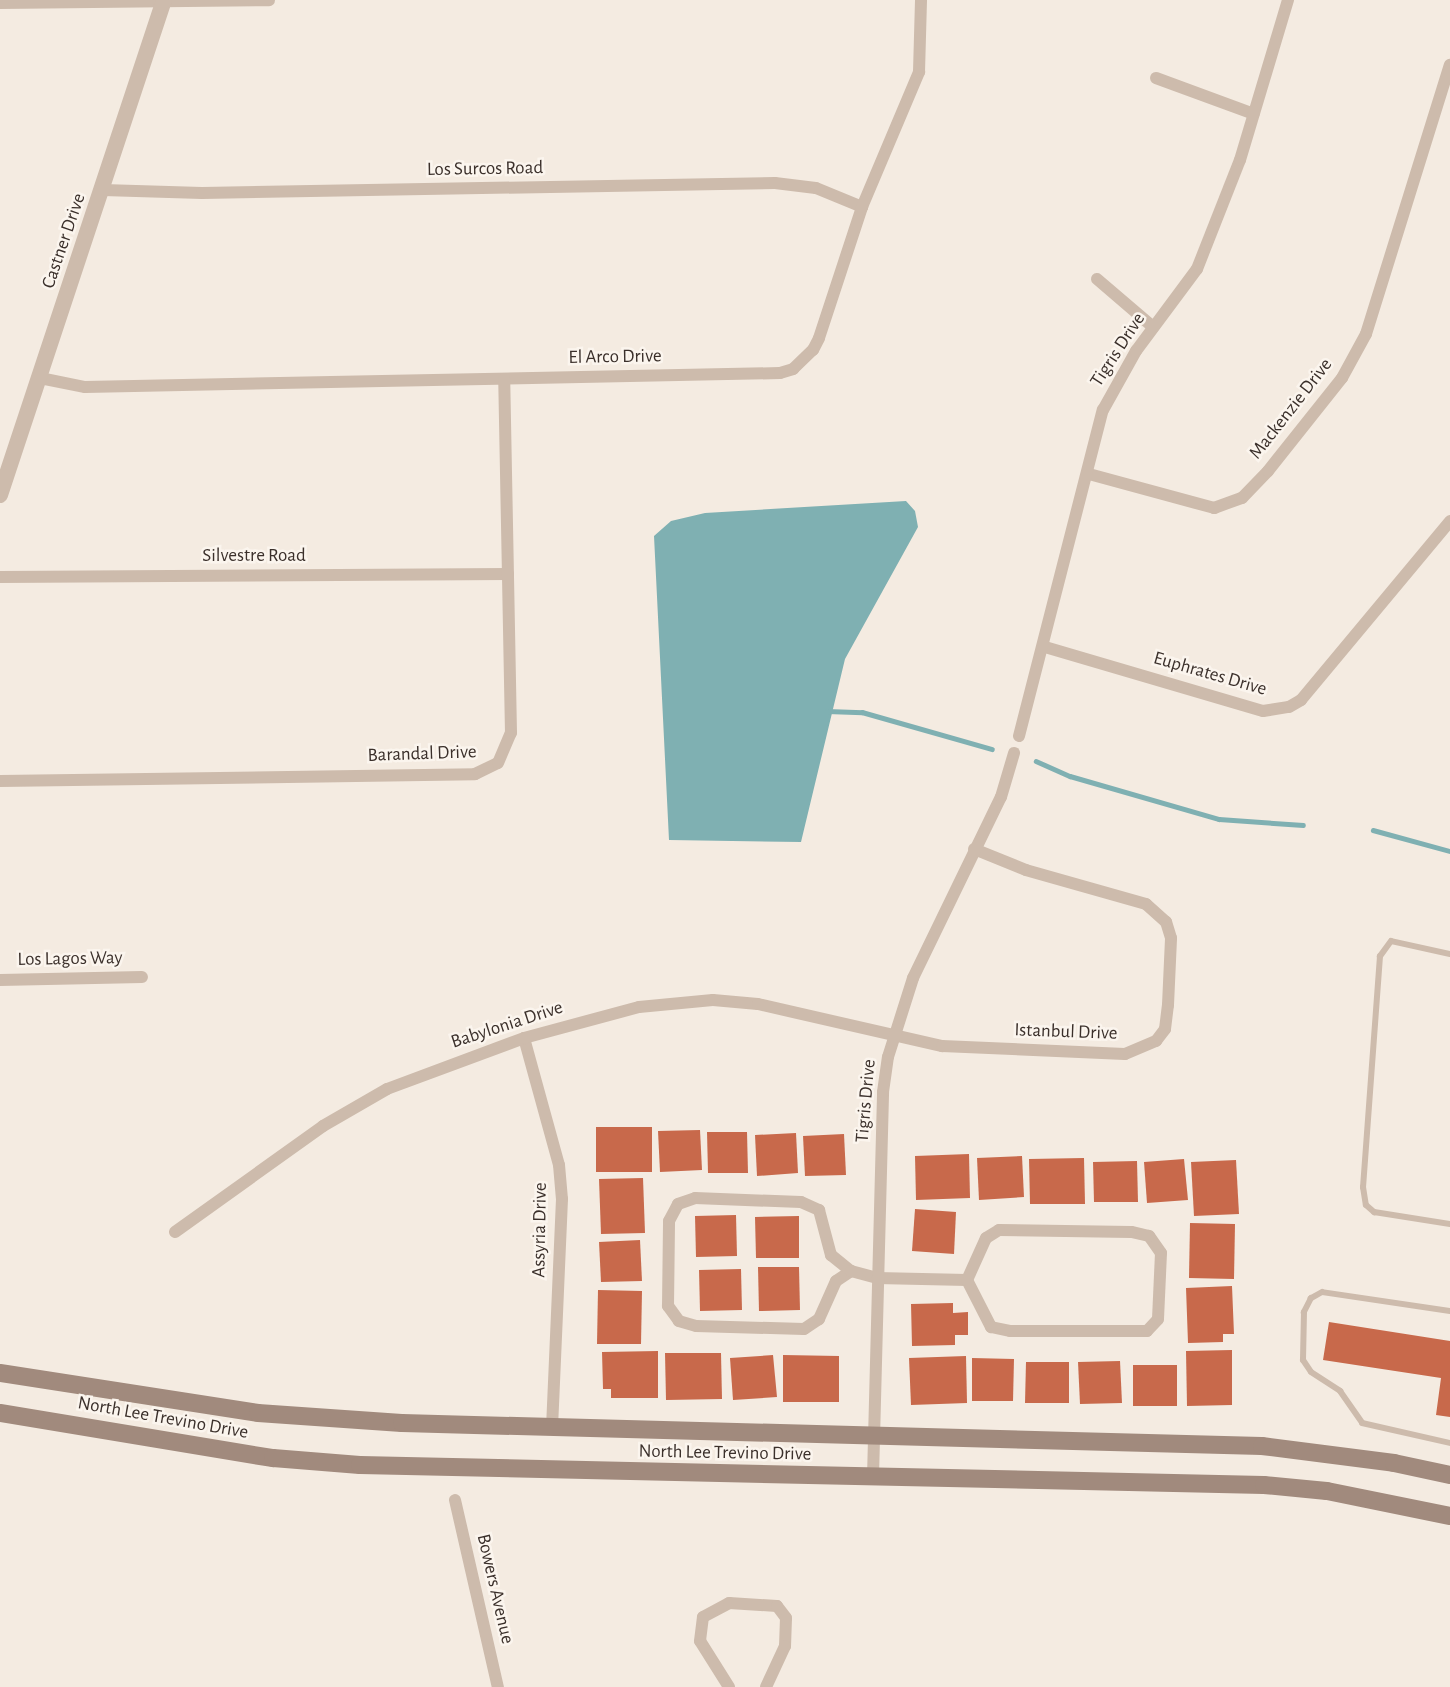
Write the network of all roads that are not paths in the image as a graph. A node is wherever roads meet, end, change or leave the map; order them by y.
1 (269, 0) edge
2 (1288, 0) edge
3 (164, 1) edge
4 (917, 1) edge
5 (0, 3) edge
6 (1450, 65) edge
7 (1156, 78) dead end
8 (1254, 114) junction
9 (103, 190) junction
10 (862, 207) junction
11 (1097, 279) dead end
12 (1153, 327) junction
13 (40, 379) junction
14 (503, 379) junction
15 (1089, 474) junction
16 (0, 495) edge
17 (1450, 522) edge
18 (508, 574) junction
19 (0, 577) edge
20 (1045, 647) junction
21 (1019, 736) dead end
22 (1014, 753) dead end
23 (0, 781) edge
24 (974, 849) junction
25 (1450, 954) edge
26 (142, 977) dead end
27 (0, 980) edge
28 (894, 1037) junction
29 (524, 1038) junction
30 (1450, 1224) edge
31 (175, 1232) dead end
32 (851, 1271) junction
33 (877, 1279) junction
34 (967, 1280) junction
35 (1450, 1311) edge
36 (0, 1373) edge
37 (0, 1413) edge
38 (552, 1427) junction
39 (872, 1435) junction
40 (1450, 1443) edge
41 (1450, 1475) edge
42 (873, 1477) junction
43 (455, 1500) dead end
44 (1450, 1516) edge
45 (498, 1687) edge
46 (729, 1687) edge
47 (766, 1687) edge

1 - 3 street
2 - 8 street, Tigris Drive
3 - 5 street
3 - 9 street, Castner Drive
4 - 10 street, El Arco Drive
6 - 15 street, Mackenzie Drive
7 - 8 street
8 - 12 street, Tigris Drive
9 - 10 street, Los Surcos Road
9 - 13 street, Castner Drive
10 - 14 street, El Arco Drive
11 - 12 street
12 - 15 street, Tigris Drive
13 - 14 street, El Arco Drive
13 - 16 street, Castner Drive
14 - 18 street, Barandal Drive
15 - 20 street, Tigris Drive
17 - 20 street, Euphrates Drive
18 - 19 street, Silvestre Road
18 - 23 street, Barandal Drive
20 - 21 street, Tigris Drive
22 - 24 street, Tigris Drive
24 - 28 street, Tigris Drive
24 - 28 street, Istanbul Drive
25 - 30 lane
26 - 27 street, Los Lagos Way
28 - 29 street, Babylonia Drive
28 - 33 street, Tigris Drive
29 - 31 street, Babylonia Drive
29 - 38 street, Assyria Drive
32 - 32 street
32 - 33 street
33 - 34 street
33 - 39 street, Tigris Drive
34 - 34 street
35 - 40 lane
36 - 38 main road, North Lee Trevino Drive
37 - 42 main road, North Lee Trevino Drive
38 - 39 main road, North Lee Trevino Drive
39 - 41 main road, North Lee Trevino Drive
39 - 42 street, Tigris Drive
42 - 44 main road, North Lee Trevino Drive
43 - 45 street, Bowers Avenue
46 - 47 street

